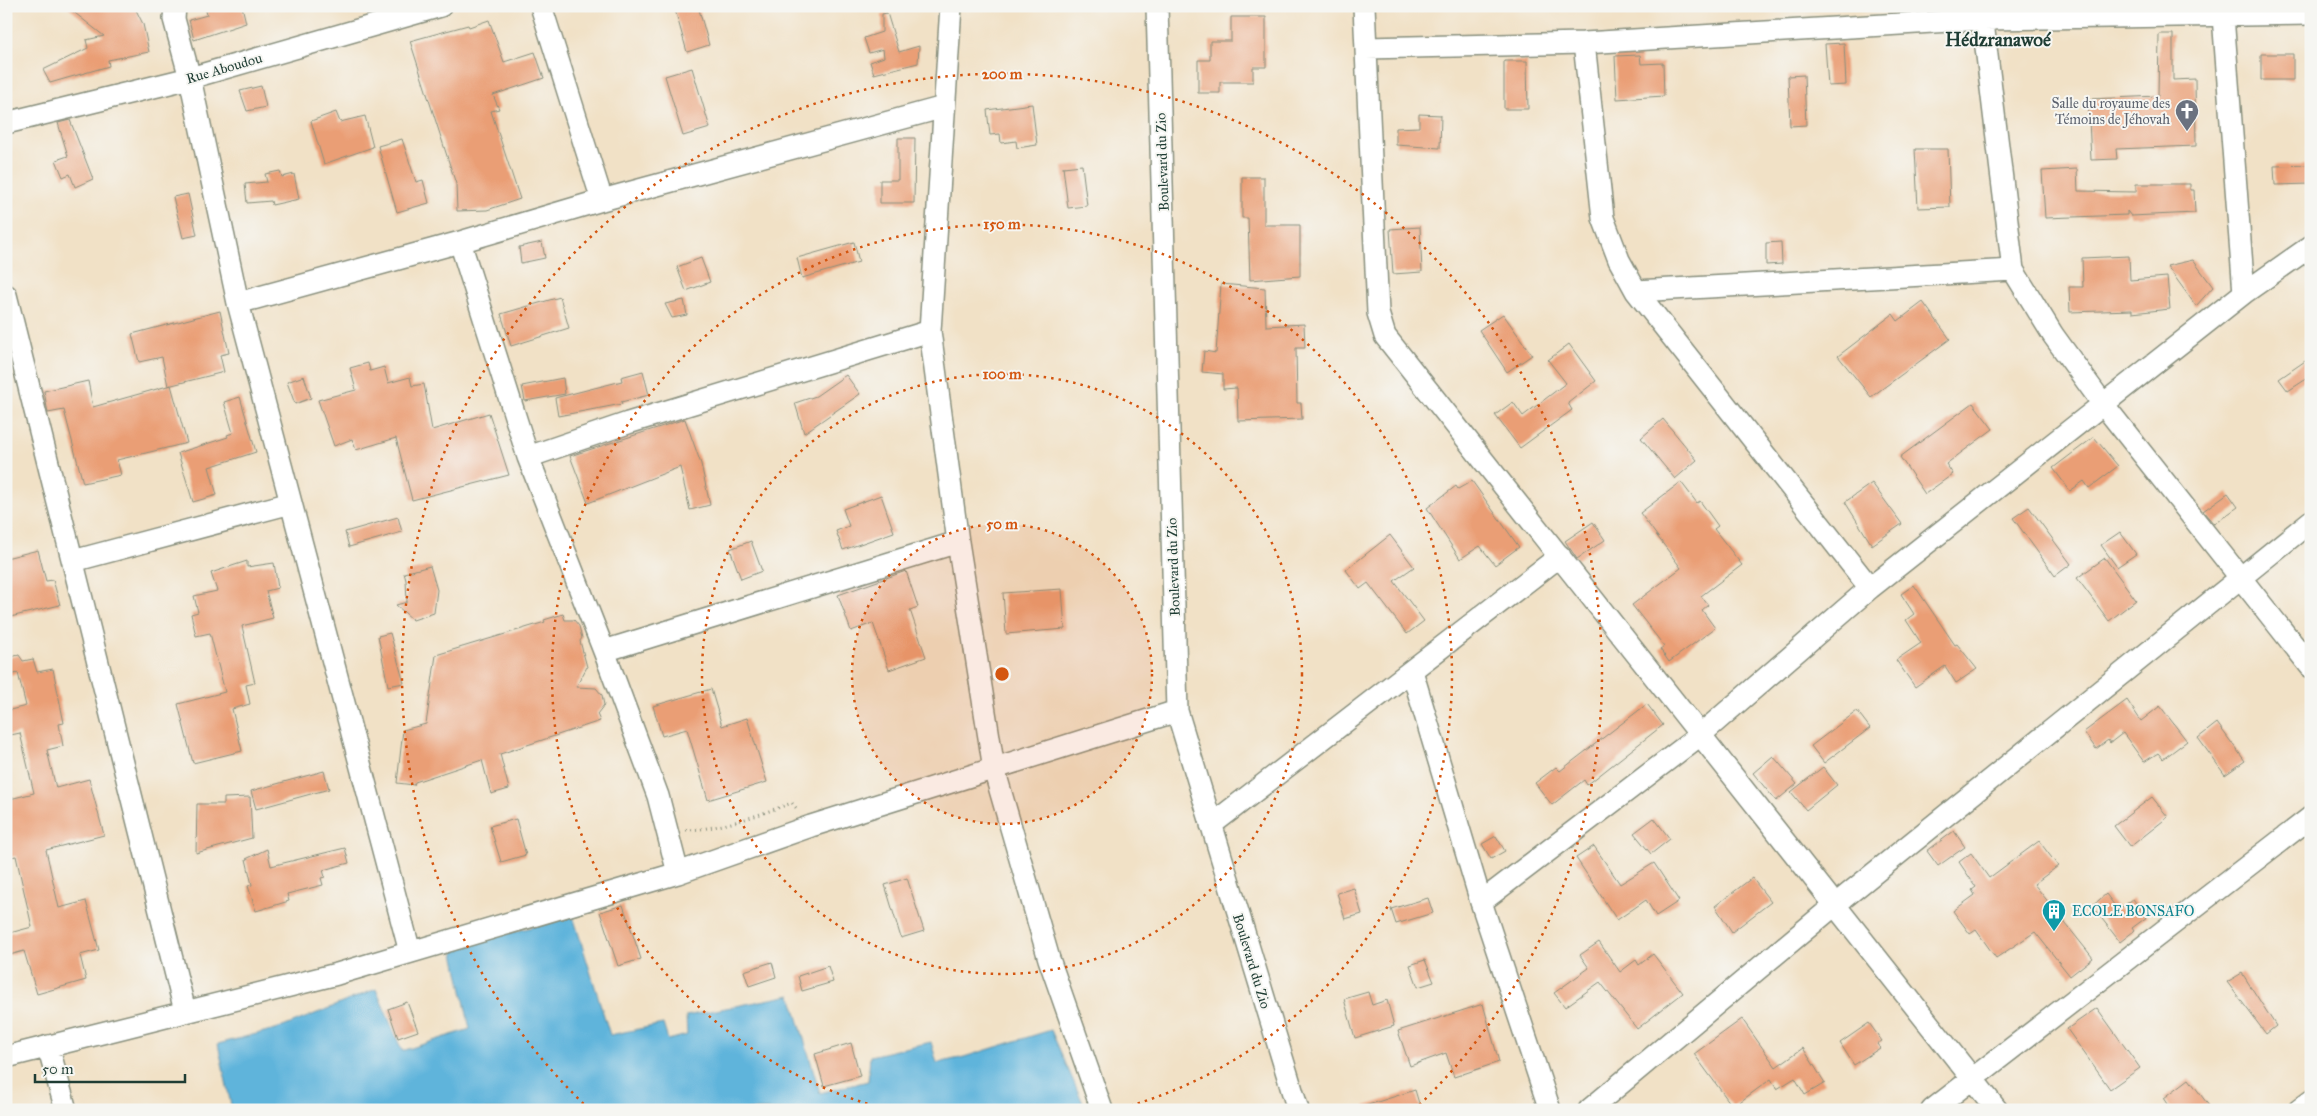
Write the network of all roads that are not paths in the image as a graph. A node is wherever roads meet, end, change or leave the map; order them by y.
1 (175, 6) edge
2 (441, 6) edge
3 (541, 6) edge
4 (951, 6) edge
5 (1157, 6) edge
6 (1364, 6) edge
7 (1982, 13) edge
8 (2311, 14) edge
9 (2223, 16) junction
10 (1584, 43) junction
11 (1366, 48) junction
12 (190, 78) junction
13 (944, 107) junction
14 (6, 123) edge
15 (602, 200) junction
16 (460, 242) junction
17 (2311, 246) edge
18 (2013, 270) junction
19 (1636, 291) junction
20 (2244, 293) junction
21 (6, 295) edge
22 (238, 303) junction
23 (930, 331) junction
24 (11, 333) edge
25 (2103, 404) junction
26 (528, 457) junction
27 (291, 503) junction
28 (2311, 521) edge
29 (958, 542) junction
30 (1560, 556) junction
31 (73, 561) junction
32 (2240, 577) junction
33 (1870, 588) junction
34 (604, 651) junction
35 (2311, 667) edge
36 (1412, 670) junction
37 (1177, 711) junction
38 (1699, 736) junction
39 (994, 769) junction
40 (2311, 817) edge
41 (1210, 825) junction
42 (678, 872) junction
43 (1481, 902) junction
44 (1836, 904) junction
45 (410, 952) junction
46 (185, 1011) junction
47 (48, 1046) junction
48 (6, 1057) edge
49 (1972, 1077) junction
50 (2311, 1100) edge
51 (66, 1110) edge
52 (1102, 1110) edge
53 (1298, 1110) edge
54 (1550, 1110) edge
55 (1589, 1110) edge
56 (1932, 1110) edge
57 (1997, 1110) edge
58 (2299, 1110) edge

1 - 12 street
2 - 12 street, Rue Aboudou
3 - 15 street
4 - 13 street
5 - 37 street, Boulevard du Zio
6 - 11 street
7 - 9 street
7 - 10 street
7 - 18 street
8 - 9 street
9 - 20 street
10 - 11 street
10 - 19 street
11 - 30 street
12 - 14 street, Rue Aboudou
12 - 22 street
13 - 15 street
13 - 23 street
15 - 16 street
16 - 22 street
16 - 26 street
17 - 20 street
18 - 19 street
18 - 25 street
19 - 33 street
20 - 25 street
21 - 24 street
22 - 27 street
23 - 26 street
23 - 29 street
24 - 31 street
25 - 32 street
25 - 33 street
26 - 34 street
27 - 31 street
27 - 45 street
28 - 32 street
29 - 34 street
29 - 39 street
30 - 36 street
30 - 38 street
31 - 46 street
32 - 35 street
32 - 44 street
33 - 38 street
34 - 42 street
36 - 41 street
36 - 43 street
37 - 39 street
37 - 41 street, Boulevard du Zio
38 - 43 street
38 - 44 street
39 - 42 street
39 - 52 street
40 - 49 street
41 - 53 street, Boulevard du Zio
42 - 45 street
43 - 54 street
44 - 49 street
44 - 55 street
45 - 46 street
46 - 47 street
47 - 48 street
47 - 51 street
49 - 56 street
49 - 57 street
50 - 58 street

